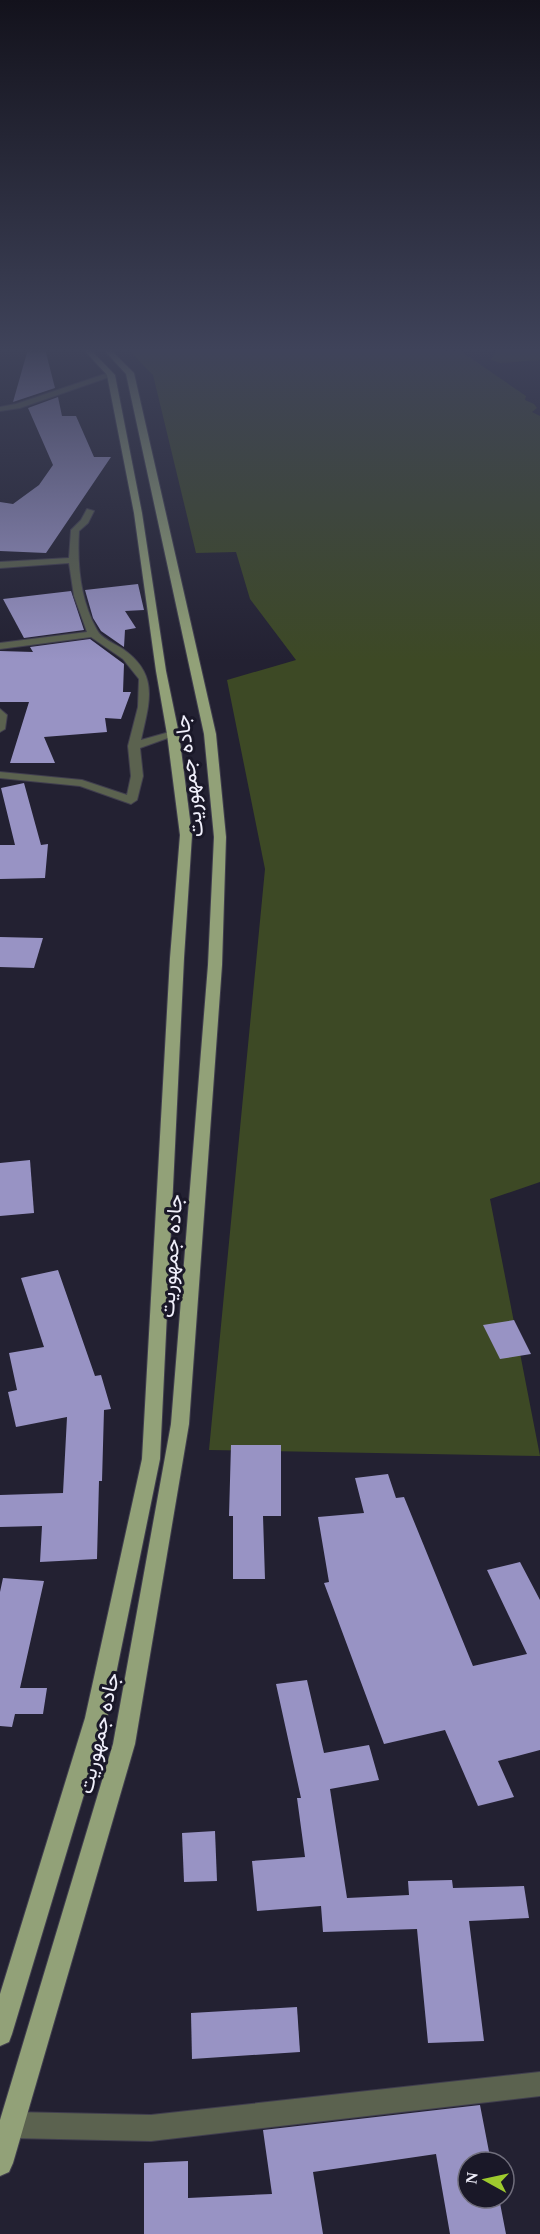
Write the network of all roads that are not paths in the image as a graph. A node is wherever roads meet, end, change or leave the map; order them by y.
1 (126, 453) edge
2 (148, 453) edge
3 (90, 511) dead end
4 (73, 560) junction
5 (0, 565) edge
6 (93, 634) junction
7 (0, 646) edge
8 (0, 712) edge
9 (0, 729) edge
10 (173, 734) junction
11 (134, 746) junction
12 (0, 776) edge
13 (0, 2034) edge
14 (540, 2084) edge
15 (12, 2125) junction
16 (0, 2163) edge

1 - 10 main road, جاده جمهوریت
2 - 15 main road, جاده جمهوریت
3 - 4 street
4 - 5 street
4 - 6 street
6 - 7 street
6 - 11 street
8 - 9 street
10 - 11 street
10 - 13 main road, جاده جمهوریت
11 - 12 street
14 - 15 street
15 - 16 main road, جاده جمهوریت

